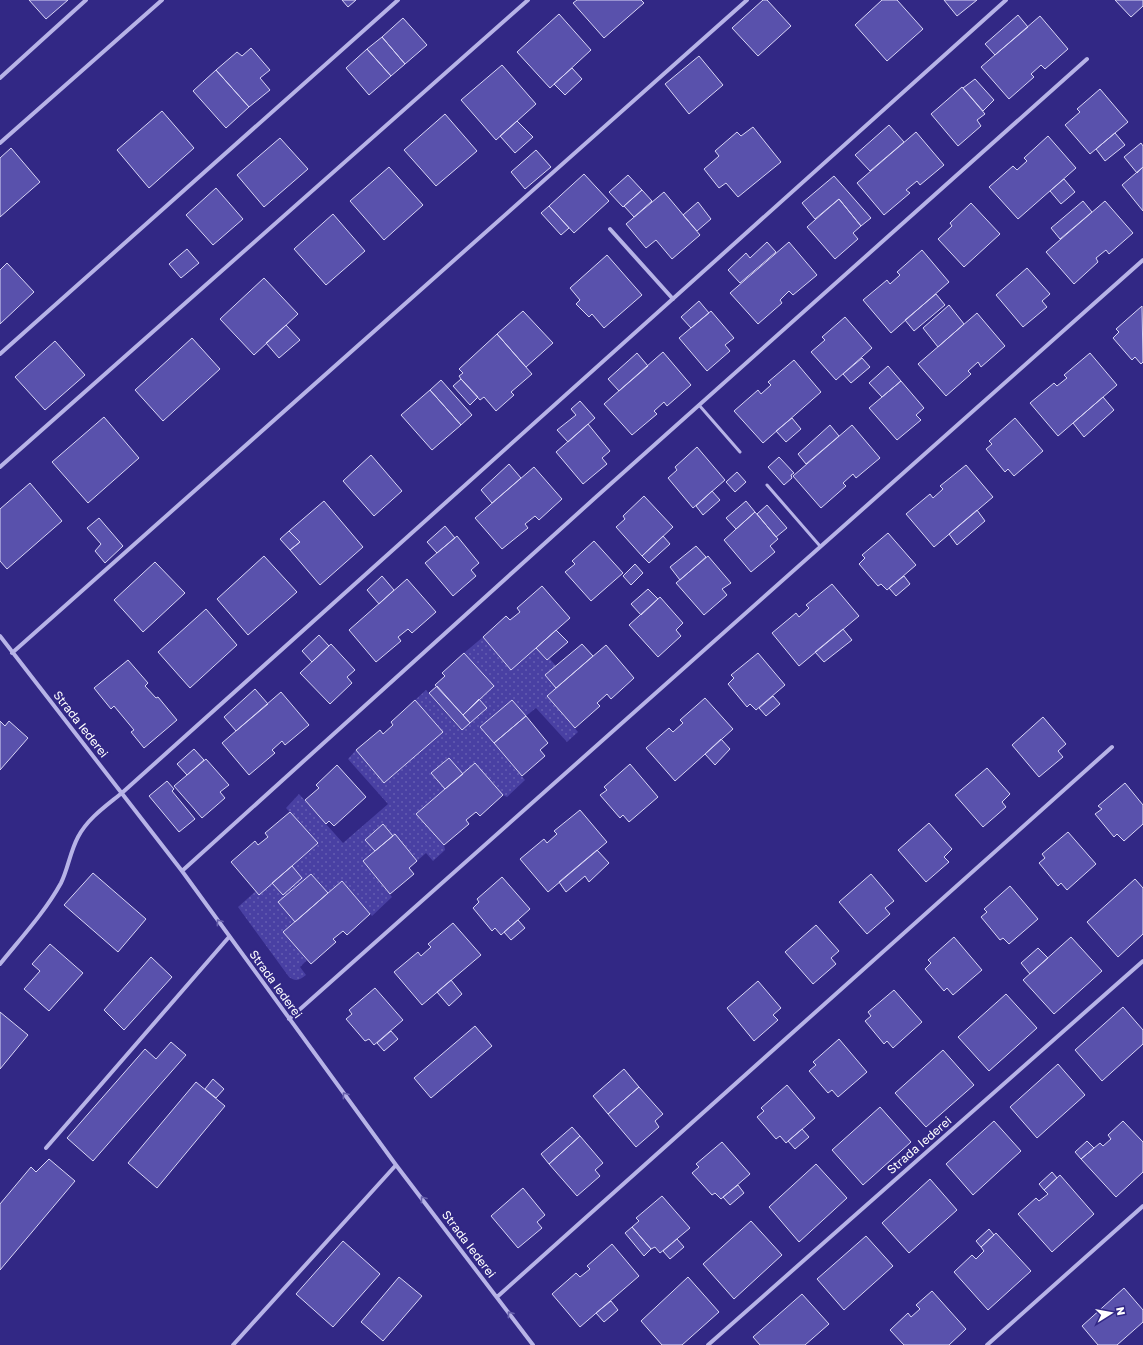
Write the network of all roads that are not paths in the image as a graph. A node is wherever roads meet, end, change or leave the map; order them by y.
1 (86, 0) edge
2 (162, 0) edge
3 (398, 0) edge
4 (528, 0) edge
5 (747, 0) edge
6 (1006, 0) edge
7 (1087, 60) dead end
8 (0, 78) edge
9 (0, 143) edge
10 (610, 229) dead end
11 (1143, 260) edge
12 (673, 299) junction
13 (0, 354) edge
14 (700, 404) junction
15 (740, 452) dead end
16 (0, 467) edge
17 (767, 485) dead end
18 (820, 546) junction
19 (0, 636) edge
20 (12, 653) junction
21 (1112, 747) dead end
22 (123, 792) junction
23 (182, 871) junction
24 (229, 937) junction
25 (1143, 961) edge
26 (0, 964) edge
27 (289, 1019) junction
28 (46, 1148) dead end
29 (396, 1165) junction
30 (1143, 1206) edge
31 (497, 1297) junction
32 (232, 1345) edge
33 (533, 1345) edge
34 (708, 1345) edge
35 (987, 1345) edge

1 - 8 street
2 - 9 street
3 - 13 street
4 - 16 street
5 - 20 street
6 - 12 street
7 - 14 street
10 - 12 street
11 - 18 street
12 - 22 street
14 - 15 lane
14 - 23 street
17 - 18 lane
18 - 27 street
19 - 20 street, Strada Iederei
20 - 22 street, Strada Iederei
21 - 31 street
22 - 23 street, Strada Iederei
22 - 26 street
24 -> 23 street, Strada Iederei
24 - 27 street, Strada Iederei
24 - 28 street
25 - 34 street, Strada Iederei
29 -> 27 street, Strada Iederei
31 -> 29 street, Strada Iederei
29 - 32 street
30 - 35 street
33 -> 31 street, Strada Iederei

